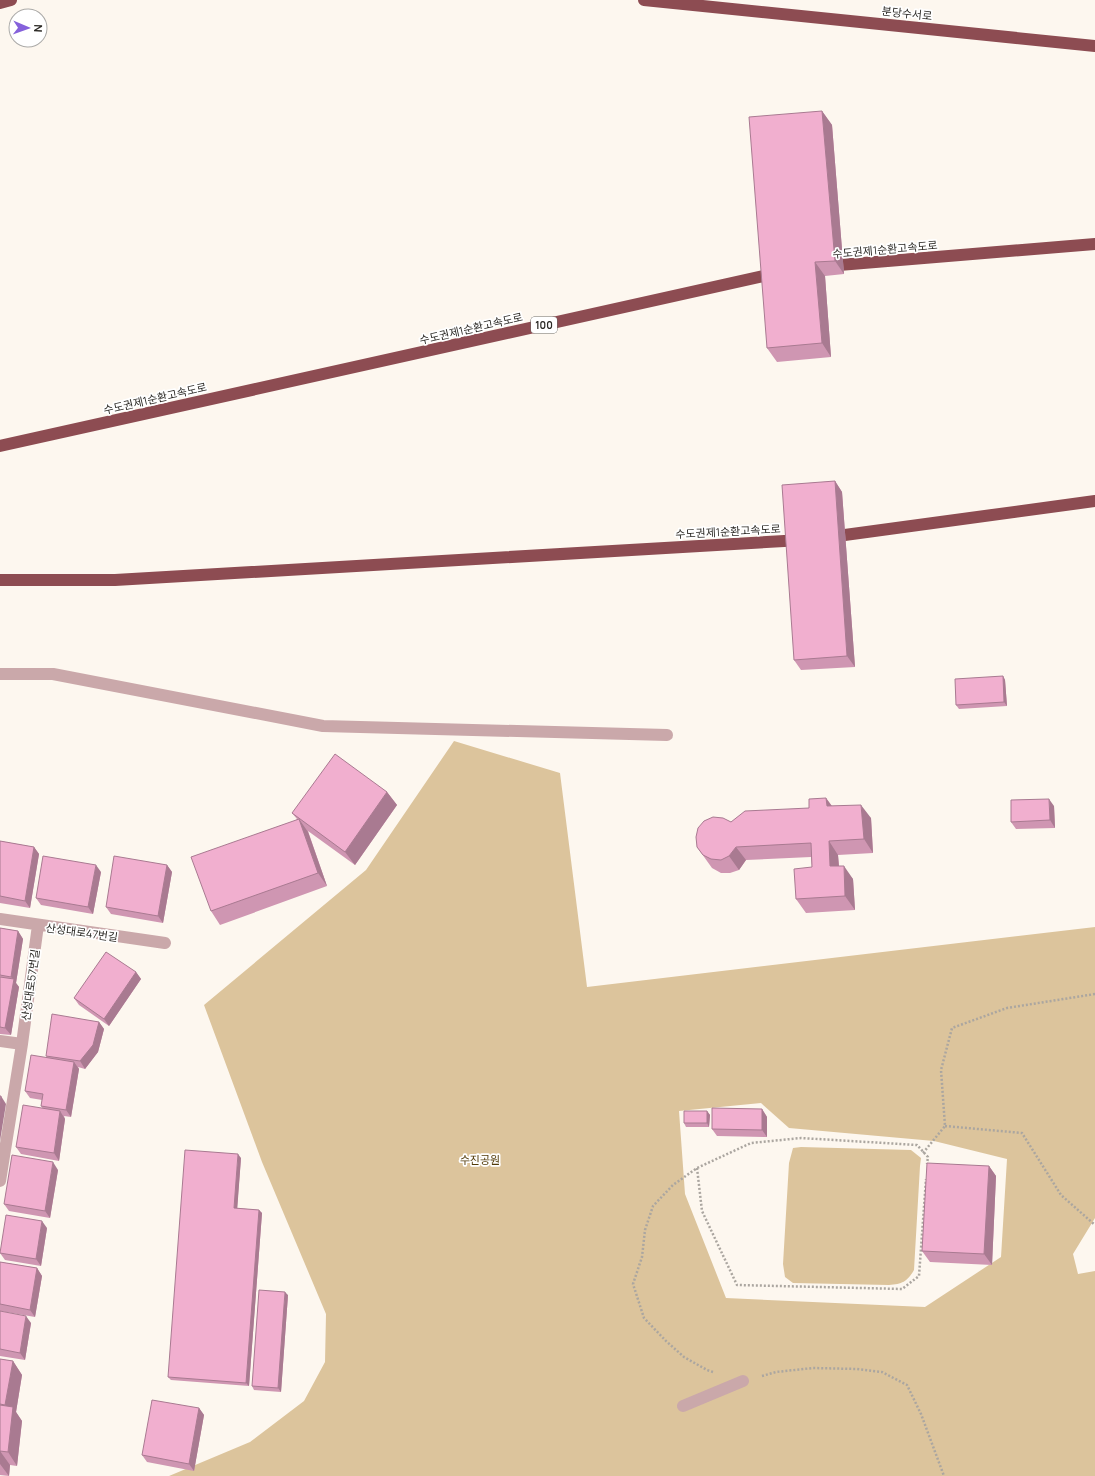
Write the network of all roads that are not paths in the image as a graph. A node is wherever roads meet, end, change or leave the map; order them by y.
1 (11, 0) edge
2 (644, 0) edge
3 (0, 3) edge
4 (1095, 46) edge
5 (1095, 244) edge
6 (814, 268) edge
7 (790, 270) edge
8 (0, 446) edge
9 (1095, 501) edge
10 (0, 580) edge
11 (0, 674) edge
12 (667, 735) dead end
13 (0, 919) edge
14 (38, 925) junction
15 (165, 943) dead end
16 (0, 1042) edge
17 (22, 1044) junction
18 (0, 1181) edge
19 (743, 1381) road end
20 (683, 1406) dead end

1 - 3 highway
2 - 4 highway, 분당수서로
5 - 6 highway, 수도권제1순환고속도로
7 - 8 highway, 수도권제1순환고속도로 / 100
9 - 10 highway, 수도권제1순환고속도로
11 - 12 street
13 - 14 street, 산성대로47번길
14 - 15 street, 산성대로47번길
14 - 17 street, 산성대로57번길
16 - 17 street
17 - 18 street, 산성대로57번길
19 - 20 street

